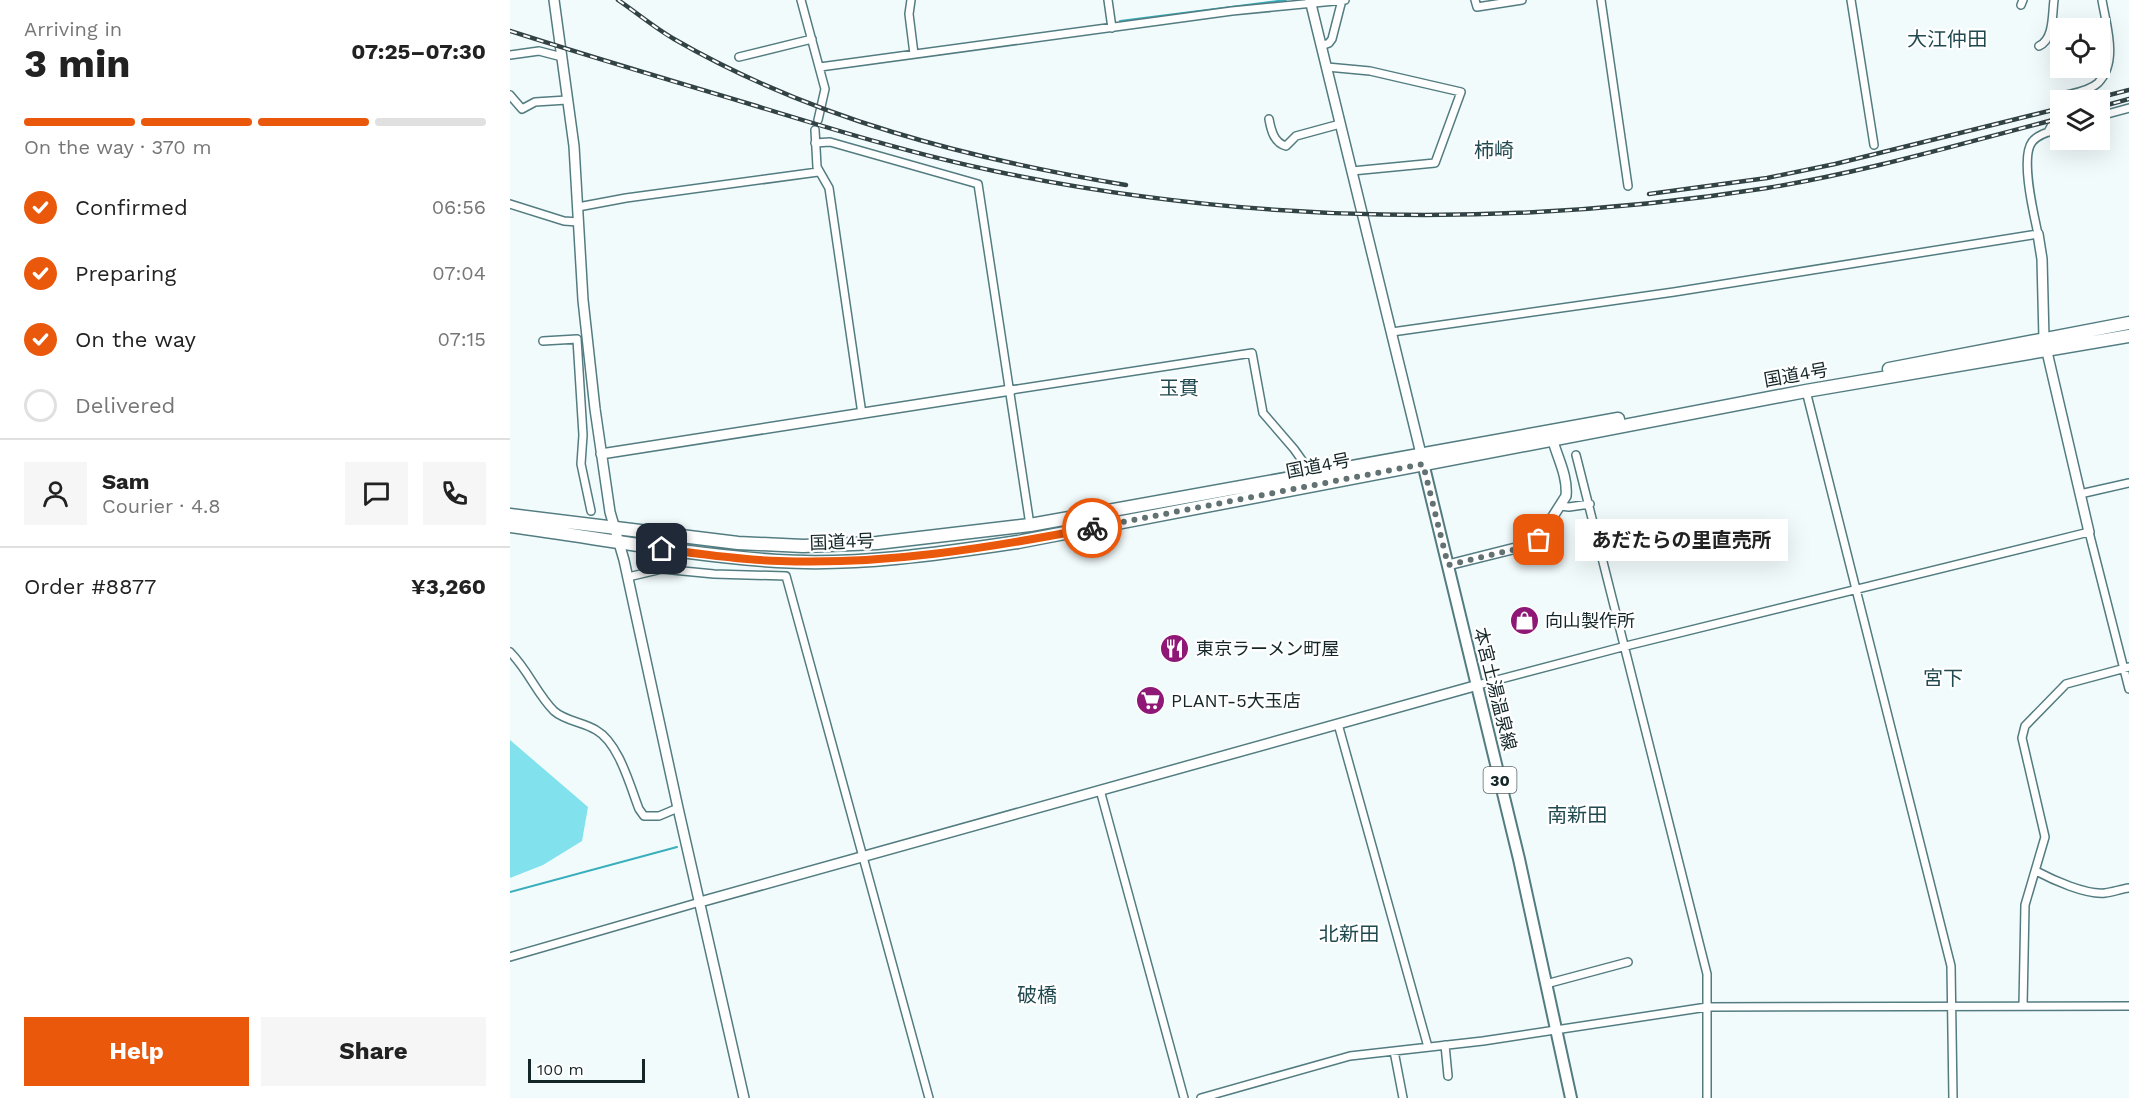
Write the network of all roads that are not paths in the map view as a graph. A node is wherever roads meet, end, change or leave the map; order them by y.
1 (554, 0) edge
2 (801, 0) edge
3 (911, 0) edge
4 (1108, 0) edge
5 (1343, 0) edge
6 (1475, 0) edge
7 (1522, 0) edge
8 (1601, 0) edge
9 (1851, 0) edge
10 (2054, 0) edge
11 (2102, 0) edge
12 (1311, 2) edge
13 (1112, 28) junction
14 (812, 39) junction
15 (1321, 46) junction
16 (2039, 46) dead end
17 (914, 54) junction
18 (510, 55) edge
19 (562, 57) junction
20 (739, 57) dead end
21 (820, 67) junction
22 (1327, 67) junction
23 (2085, 90) edge
24 (510, 95) edge
25 (567, 100) junction
26 (2129, 108) edge
27 (2110, 113) edge
28 (1269, 119) dead end
29 (818, 120) dead end
30 (1341, 124) junction
31 (2050, 129) edge
32 (815, 130) dead end
33 (2048, 132) joint
34 (815, 144) junction
35 (1874, 145) dead end
36 (1352, 171) junction
37 (818, 172) junction
38 (1628, 186) dead end
39 (510, 204) edge
40 (578, 207) junction
41 (578, 222) junction
42 (2038, 234) junction
43 (2129, 323) edge
44 (1392, 332) junction
45 (2129, 336) edge
46 (543, 341) dead end
47 (2045, 345) junction
48 (1011, 390) junction
49 (1806, 392) junction
50 (862, 414) junction
51 (1553, 441) junction
52 (583, 446) junction
53 (600, 449) junction
54 (1576, 455) dead end
55 (1422, 458) junction
56 (1309, 476) junction
57 (2129, 483) edge
58 (2080, 494) junction
59 (1590, 504) junction
60 (1560, 506) junction
61 (591, 511) dead end
62 (510, 515) edge
63 (1030, 525) junction
64 (510, 526) edge
65 (614, 528) junction
66 (2089, 532) junction
67 (618, 541) junction
68 (1448, 565) junction
69 (628, 577) junction
70 (1856, 591) junction
71 (1626, 646) junction
72 (510, 652) edge
73 (2126, 668) edge
74 (1478, 685) junction
75 (2129, 689) edge
76 (1338, 724) junction
77 (1100, 790) junction
78 (678, 808) junction
79 (864, 855) junction
80 (2036, 871) junction
81 (2129, 888) edge
82 (700, 902) junction
83 (510, 957) edge
84 (1628, 962) dead end
85 (1546, 984) junction
86 (2023, 1006) junction
87 (2129, 1006) edge
88 (1707, 1007) junction
89 (1953, 1007) junction
90 (1556, 1029) junction
91 (1445, 1045) junction
92 (1428, 1047) junction
93 (1394, 1051) junction
94 (1448, 1076) dead end
95 (744, 1098) edge
96 (929, 1098) edge
97 (1184, 1098) edge
98 (1201, 1098) edge
99 (1403, 1098) edge
100 (1571, 1098) edge
101 (1707, 1098) edge
102 (1953, 1098) edge

1 - 19 street
2 - 14 street
3 - 17 street
4 - 13 street
5 - 12 street
5 - 15 street
6 - 7 street
8 - 38 street
9 - 35 street
10 - 16 street
11 - 23 street
12 - 13 street
12 - 15 street
13 - 17 street
14 - 20 street
14 - 21 street
15 - 22 street
17 - 21 street
18 - 19 street
19 - 25 street
21 - 29 street
22 - 30 street
22 - 36 street
24 - 25 street
25 - 40 street
26 - 27 street
28 - 30 street
30 - 36 street
31 - 33 street
32 - 34 street
33 - 42 street
34 - 37 street
34 - 48 street
36 - 44 street
37 - 40 street
37 - 50 street
39 - 41 street
40 - 41 street
41 - 53 street
42 - 44 street
42 - 47 street
43 - 47 highway, 国道4号
44 - 55 street
45 - 47 highway, 国道4号
46 - 52 street
47 - 49 highway, 国道4号
47 - 55 highway, 国道4号
47 - 58 street
48 - 50 street
48 - 56 street
48 - 63 street
49 - 51 highway, 国道4号
49 - 70 street
50 - 53 street
51 - 55 highway, 国道4号
51 - 60 street
52 - 53 street
52 - 61 street
53 - 65 street
54 - 59 street
55 - 56 highway, 国道4号
55 - 67 highway, 国道4号
55 - 68 main road, 本宮土湯温泉線 / 30
56 - 63 highway, 国道4号
57 - 58 street
58 - 66 street
59 - 60 street
59 - 71 street
60 - 68 street
62 - 65 highway, 国道4号
63 - 65 highway, 国道4号
64 - 67 highway, 国道4号
65 - 67 street
66 - 70 street
66 - 73 street
67 - 69 street
68 - 74 main road, 本宮土湯温泉線 / 30
69 - 78 street
69 - 79 street
70 - 71 street
70 - 89 street
71 - 74 street
71 - 88 street
72 - 78 street
73 - 75 street
73 - 80 street
74 - 76 street
74 - 85 main road, 本宮土湯温泉線 / 30
76 - 77 street
76 - 92 street
77 - 79 street
77 - 97 street
78 - 82 street
79 - 82 street
79 - 96 street
80 - 81 street
80 - 86 street
82 - 83 street
82 - 95 street
84 - 85 street
85 - 90 main road, 本宮土湯温泉線 / 30
86 - 87 street
86 - 89 street
88 - 89 street
88 - 90 street
88 - 101 street
89 - 102 street
90 - 91 street
90 - 100 main road, 本宮土湯温泉線 / 30
91 - 92 street
91 - 94 street
92 - 93 street
93 - 98 street
93 - 99 street

